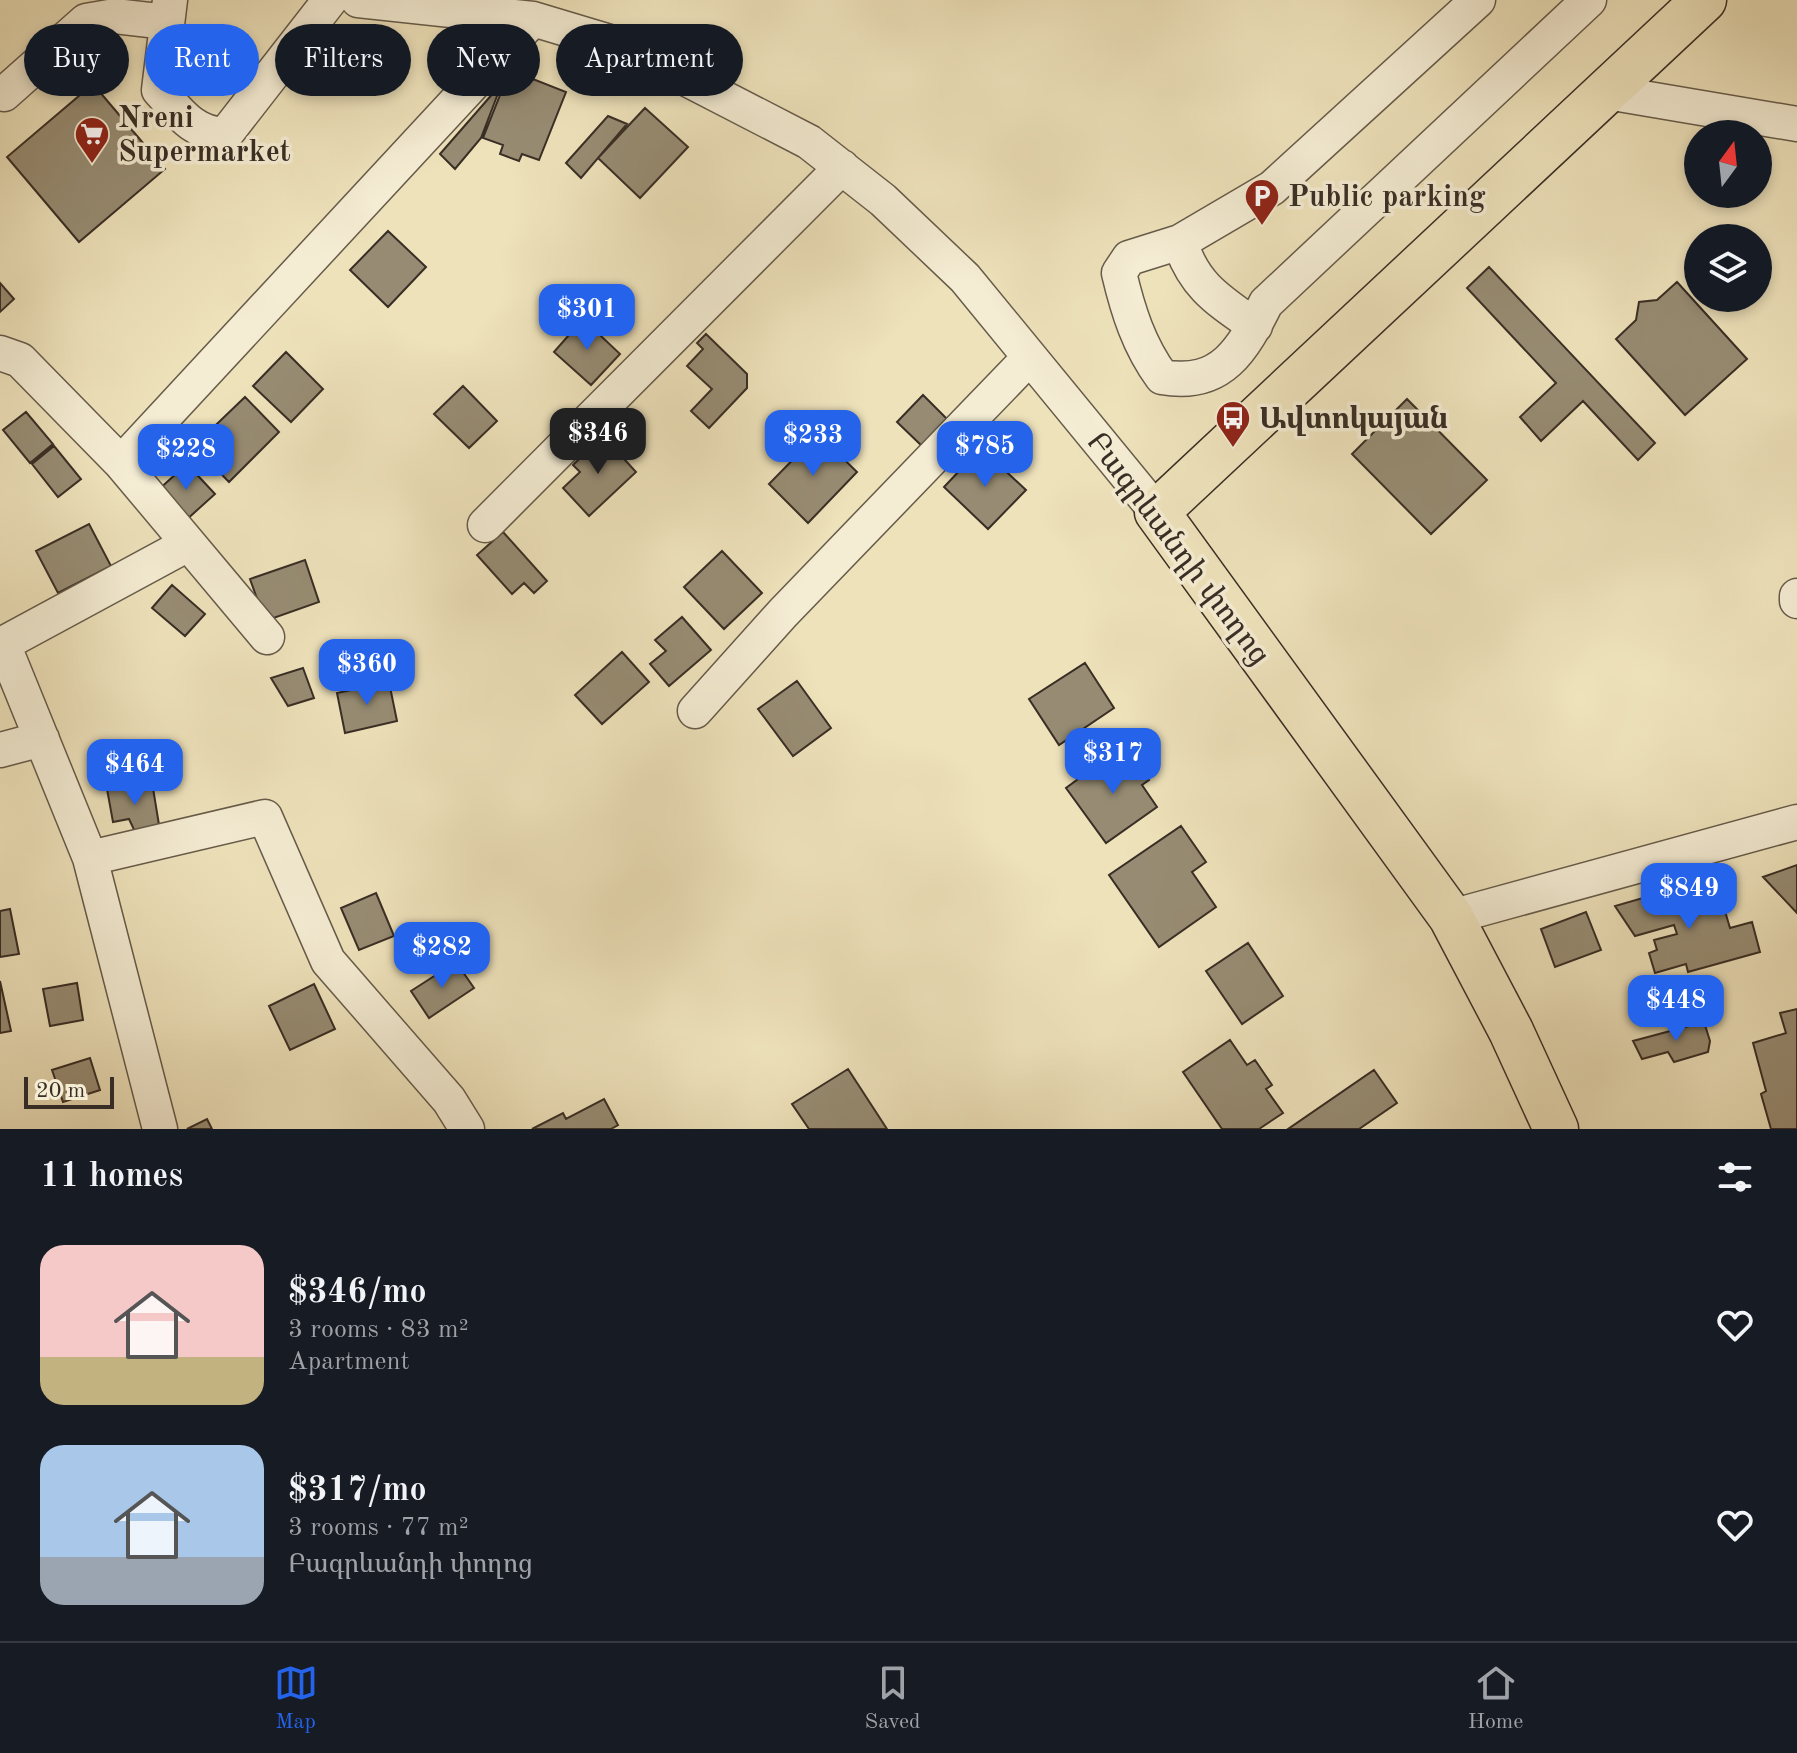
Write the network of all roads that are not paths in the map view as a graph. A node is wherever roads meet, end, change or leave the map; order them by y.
1 (330, 0) edge
2 (358, 0) edge
3 (1478, 0) edge
4 (1589, 0) edge
5 (1704, 0) edge
6 (169, 11) edge
7 (533, 19) junction
8 (1607, 92) junction
9 (4, 94) dead end
10 (1797, 124) edge
11 (842, 167) junction
12 (1180, 242) junction
13 (1255, 326) junction
14 (0, 353) edge
15 (1030, 357) junction
16 (121, 463) junction
17 (1157, 512) junction
18 (485, 525) dead end
19 (188, 544) junction
20 (267, 637) dead end
21 (695, 711) dead end
22 (42, 739) junction
23 (0, 750) edge
24 (1797, 822) edge
25 (90, 858) junction
26 (1451, 917) junction
27 (160, 1129) edge
28 (467, 1129) edge
29 (1556, 1129) edge

1 - 6 street
2 - 7 street, Բագրևանդի փողոց
3 - 12 street
4 - 13 street
5 - 8 main road
6 - 9 street
7 - 11 street, Բագրևանդի փողոց
7 - 16 street
8 - 10 street
8 - 17 main road
11 - 15 street, Բագրևանդի փողոց
11 - 18 street
12 - 13 street
12 - 13 street
14 - 16 street
15 - 17 street, Բագրևանդի փողոց
15 - 21 street
16 - 19 street
17 - 26 main road, Բագրևանդի փողոց
19 - 20 street
19 - 22 street
22 - 23 street
22 - 25 street
24 - 26 street
25 - 27 street
25 - 28 street
26 - 29 main road, Բագրևանդի փողոց

